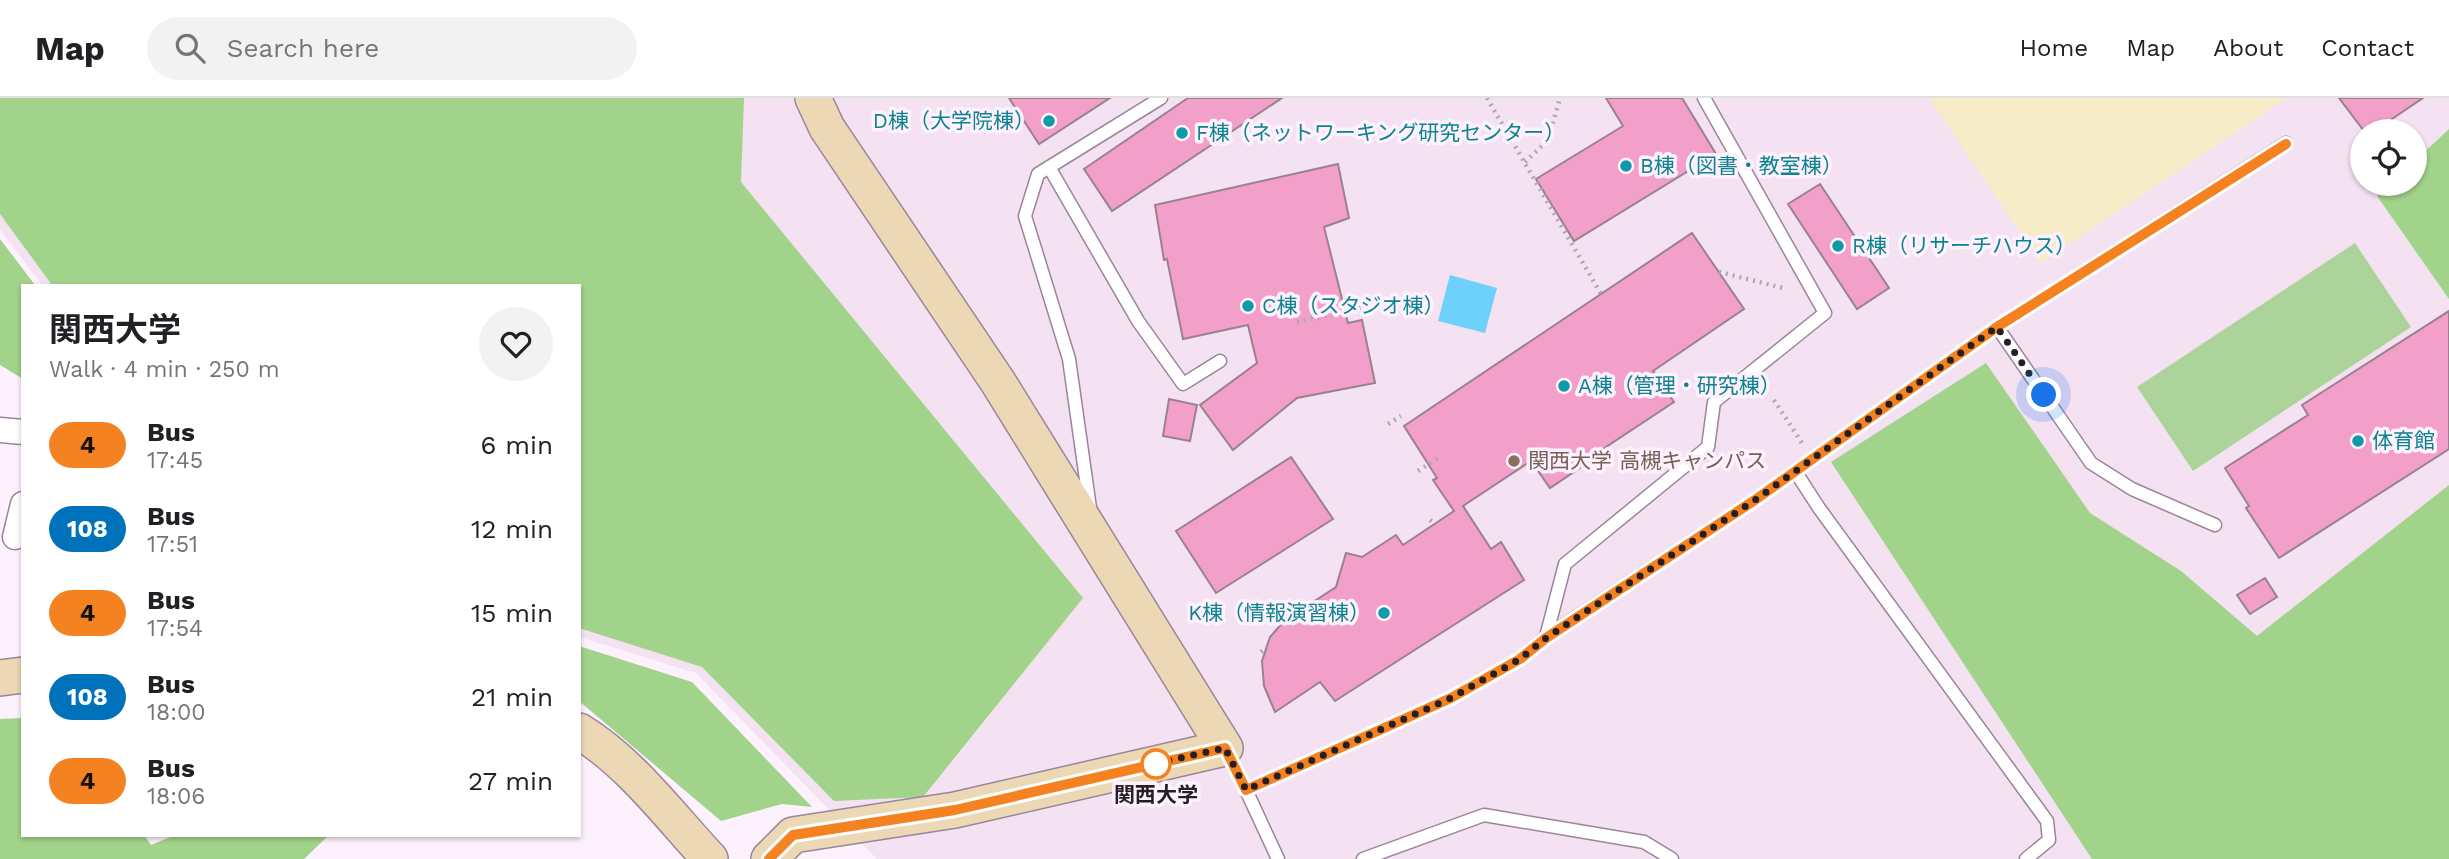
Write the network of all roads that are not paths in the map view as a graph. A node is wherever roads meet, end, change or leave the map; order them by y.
1 (813, 98) edge
2 (1161, 98) edge
3 (1704, 98) edge
4 (2286, 144) dead end
5 (1049, 167) junction
6 (1997, 327) junction
7 (1220, 361) dead end
8 (0, 430) edge
9 (21, 432) edge
10 (1795, 471) junction
11 (21, 512) edge
12 (2216, 525) dead end
13 (1094, 536) junction
14 (15, 537) dead end
15 (1546, 638) junction
16 (21, 675) edge
17 (0, 678) edge
18 (581, 732) edge
19 (1225, 748) junction
20 (1246, 790) junction
21 (710, 859) edge
22 (769, 859) edge
23 (1278, 859) edge
24 (1363, 859) edge
25 (1672, 859) edge
26 (2026, 859) edge

1 - 13 street
2 - 5 lane
3 - 15 lane
4 - 6 lane
5 - 7 lane
5 - 13 lane
6 - 10 lane
6 - 12 lane
8 - 9 street
10 - 15 lane
10 - 26 lane
11 - 14 street
13 - 19 street
15 - 20 lane
16 - 17 street
18 - 21 street
19 - 20 lane
19 - 22 street
20 - 23 lane
24 - 25 lane

